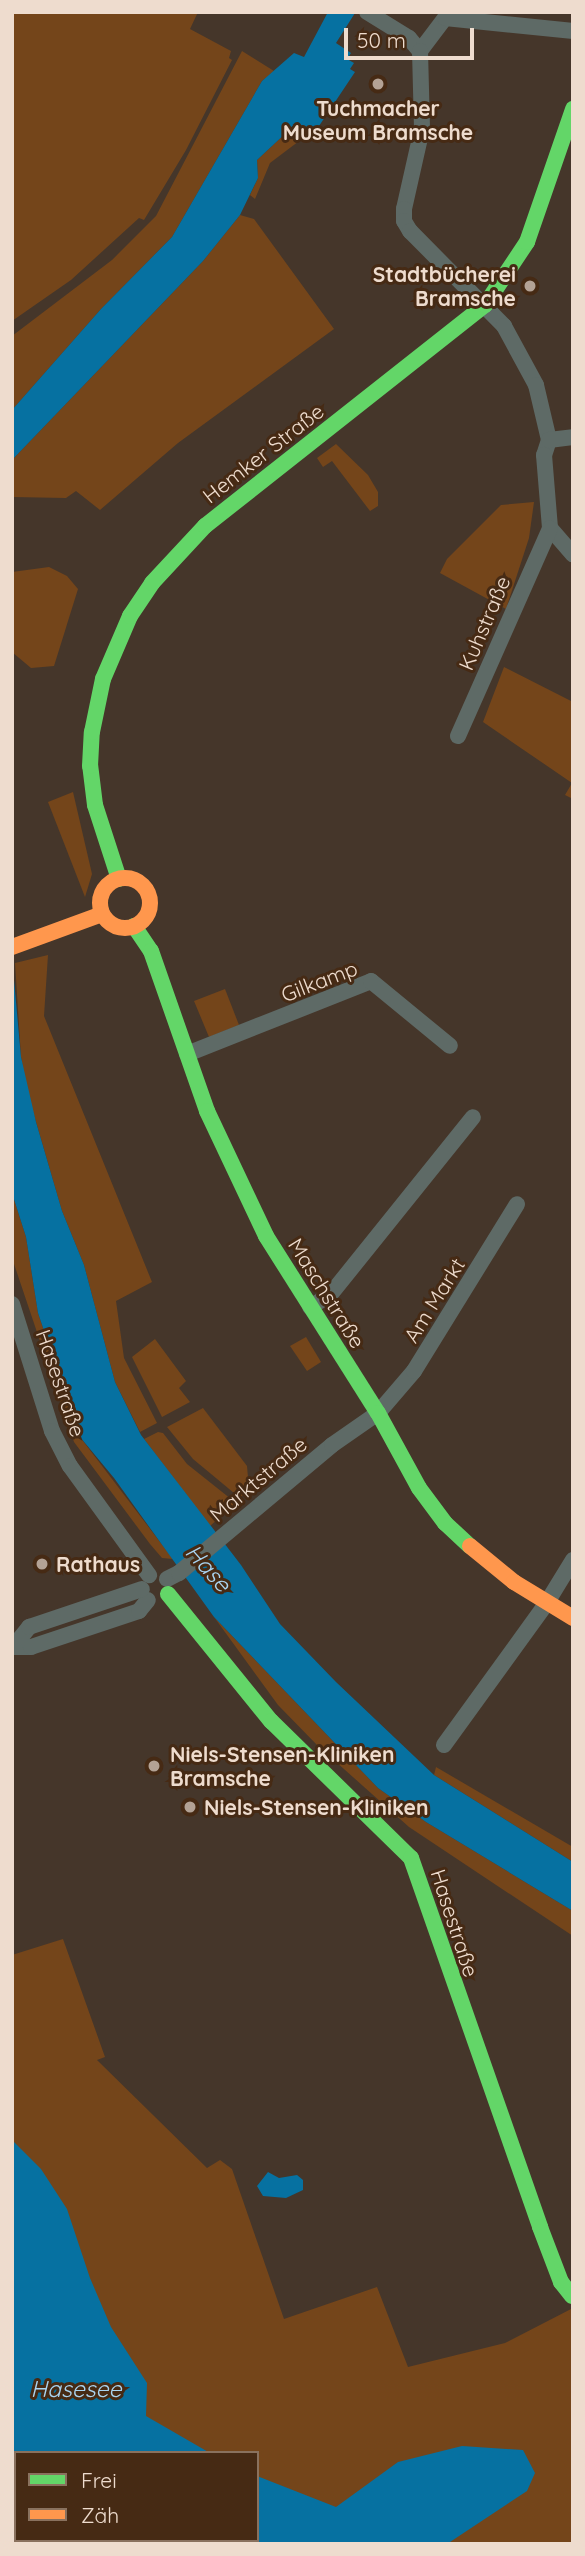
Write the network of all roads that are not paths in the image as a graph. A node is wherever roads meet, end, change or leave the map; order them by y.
1 (371, 14) edge
2 (443, 15) edge
3 (573, 31) edge
4 (420, 51) junction
5 (573, 109) edge
6 (485, 305) junction
7 (573, 437) edge
8 (549, 440) junction
9 (550, 528) junction
10 (573, 554) edge
11 (457, 736) dead end
12 (119, 878) junction
13 (102, 914) junction
14 (134, 926) junction
15 (12, 947) edge
16 (450, 1046) dead end
17 (187, 1054) junction
18 (473, 1117) dead end
19 (517, 1204) dead end
20 (12, 1304) edge
21 (310, 1307) junction
22 (378, 1413) junction
23 (573, 1560) edge
24 (172, 1582) junction
25 (147, 1588) junction
26 (545, 1604) junction
27 (573, 1618) edge
28 (12, 1647) edge
29 (444, 1745) dead end
30 (572, 2296) edge

1 - 4 street
2 - 3 street
2 - 4 street
4 - 6 street
5 - 6 main road, Hemker Straße
6 - 8 street
6 - 12 main road, Hemker Straße
7 - 8 street
8 - 9 street
9 - 10 street
9 - 11 street, Kuhstraße
12 - 13 main road
12 - 14 main road
13 - 14 main road
13 - 15 main road
14 - 17 main road, Maschstraße
16 - 17 street, Gilkamp
17 - 21 main road, Maschstraße
18 - 21 street
19 - 22 street, Am Markt
20 - 25 street, Hasestraße
21 - 22 main road, Maschstraße
22 - 24 street, Marktstraße
22 - 26 main road, Maschstraße
23 - 26 street
24 - 25 street
24 - 25 street
24 - 30 main road, Hasestraße
25 - 28 street
26 - 27 main road, Maschstraße
26 - 29 street

